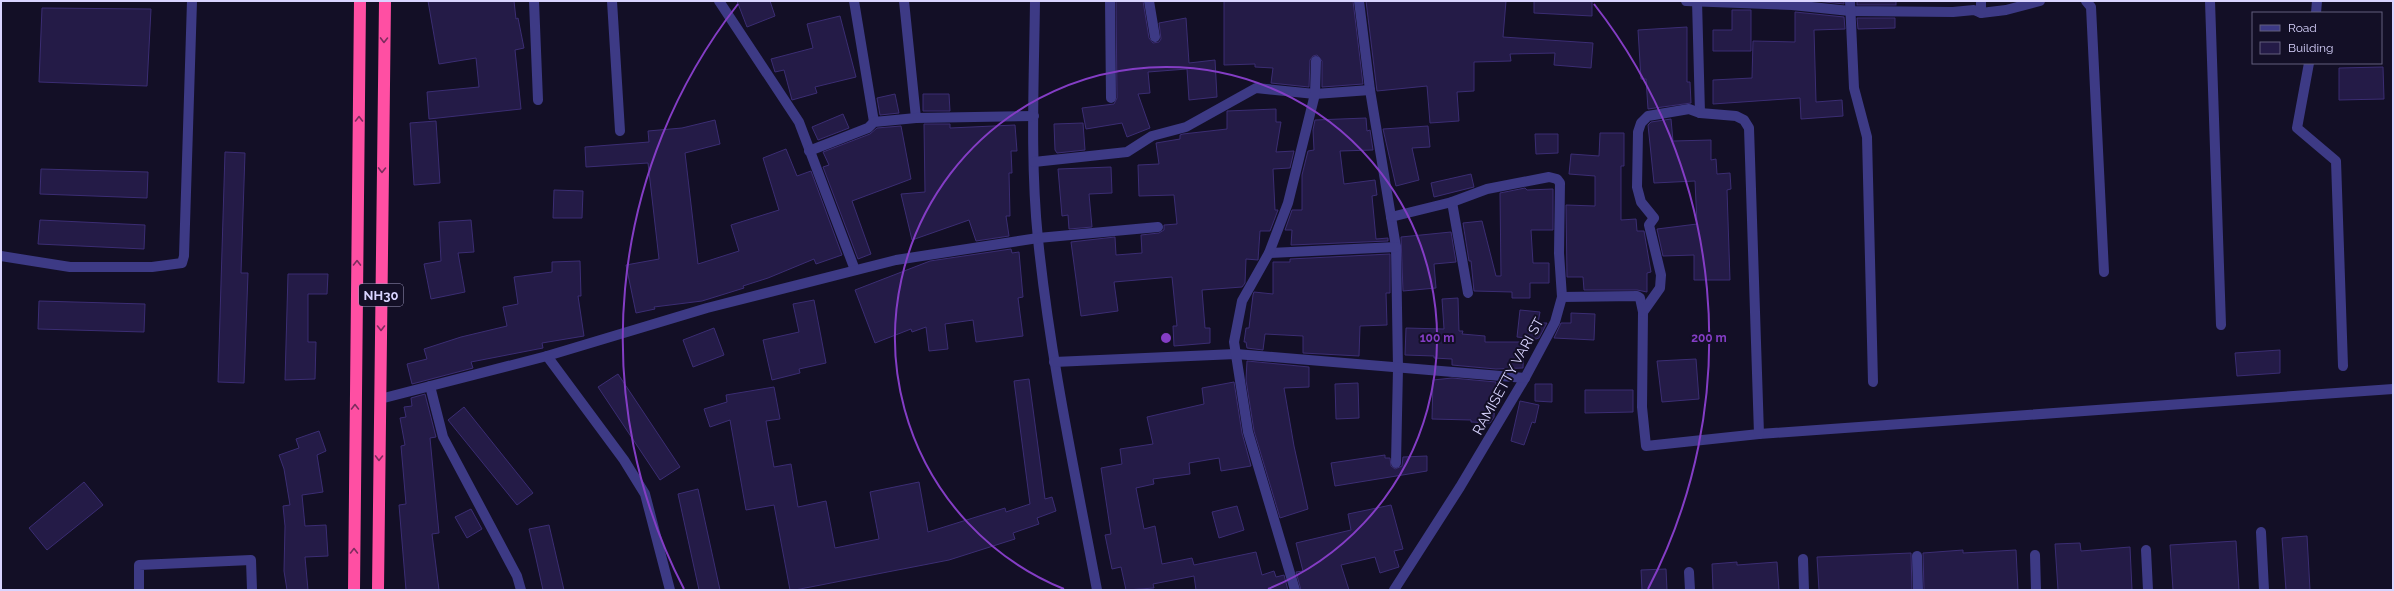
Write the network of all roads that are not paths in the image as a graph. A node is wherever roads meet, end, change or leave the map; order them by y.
1 (192, 1) edge
2 (360, 1) edge
3 (384, 1) edge
4 (534, 1) edge
5 (612, 1) edge
6 (719, 1) edge
7 (854, 1) edge
8 (904, 1) edge
9 (1035, 1) edge
10 (1110, 1) edge
11 (1149, 1) edge
12 (1359, 1) edge
13 (1693, 1) edge
14 (1981, 1) edge
15 (2040, 1) edge
16 (2086, 1) edge
17 (2210, 1) edge
18 (2317, 1) edge
19 (1792, 3) edge
20 (1850, 6) edge
21 (2316, 12) edge
22 (1981, 13) junction
23 (1155, 37) dead end
24 (1316, 61) dead end
25 (2309, 64) edge
26 (1370, 90) junction
27 (1315, 94) junction
28 (1111, 98) dead end
29 (538, 100) dead end
30 (1700, 113) junction
31 (1034, 116) junction
32 (916, 118) junction
33 (874, 122) junction
34 (620, 131) dead end
35 (809, 151) junction
36 (1034, 162) junction
37 (1452, 202) junction
38 (1391, 217) junction
39 (1158, 227) dead end
40 (1038, 238) junction
41 (1396, 247) junction
42 (1269, 253) junction
43 (1, 256) edge
44 (855, 270) junction
45 (2104, 272) dead end
46 (1468, 293) dead end
47 (1562, 297) junction
48 (1643, 312) junction
49 (2221, 325) dead end
50 (1236, 354) junction
51 (547, 356) junction
52 (1054, 362) junction
53 (2343, 366) dead end
54 (1398, 368) junction
55 (1525, 378) junction
56 (1873, 382) dead end
57 (430, 386) junction
58 (2393, 389) edge
59 (380, 399) junction
60 (1759, 434) junction
61 (1396, 463) dead end
62 (2261, 532) dead end
63 (2146, 550) dead end
64 (2035, 555) dead end
65 (1917, 556) dead end
66 (1803, 559) dead end
67 (1689, 572) dead end
68 (139, 590) edge
69 (252, 590) edge
70 (354, 590) edge
71 (378, 590) edge
72 (521, 590) edge
73 (670, 590) edge
74 (1097, 590) edge
75 (1295, 590) edge
76 (1394, 590) edge
77 (1690, 590) edge
78 (1804, 590) edge
79 (1918, 590) edge
80 (2036, 590) edge
81 (2148, 590) edge
82 (2264, 590) edge

1 - 43 street
70 -> 2 highway, NH30
3 -> 59 highway, NH30
4 - 29 street
5 - 34 street
6 - 35 street
7 - 33 street
8 - 32 street
9 - 31 street
10 - 28 street
11 - 23 street
12 - 26 street
13 - 19 street
13 - 30 street
14 - 22 street
15 - 22 street
16 - 45 street
17 - 49 street
18 - 21 street
19 - 20 street
20 - 22 street
20 - 56 street
24 - 27 street
25 - 53 street
26 - 27 street
26 - 38 street
27 - 36 street
27 - 42 street
30 - 48 street
30 - 60 street
31 - 32 street
31 - 36 street
32 - 33 street
33 - 35 street
35 - 44 street
36 - 40 street
37 - 38 street, RAMISETTY VARI ST
37 - 46 street
37 - 47 street, RAMISETTY VARI ST
38 - 41 street
39 - 40 street
40 - 44 street
40 - 52 street
41 - 42 street
41 - 54 street
42 - 50 street
44 - 51 street
47 - 48 street
47 - 55 street, RAMISETTY VARI ST
48 - 60 street
50 - 52 street
50 - 54 street
50 - 75 street
51 - 57 street
51 - 73 street
52 - 74 street
54 - 55 street
54 - 61 street
55 - 76 street, RAMISETTY VARI ST
57 - 59 street
57 - 72 street
58 - 60 street
59 -> 71 highway, NH30
62 - 82 street
63 - 81 street
64 - 80 street
65 - 79 street
66 - 78 street
67 - 77 street
68 - 69 street

